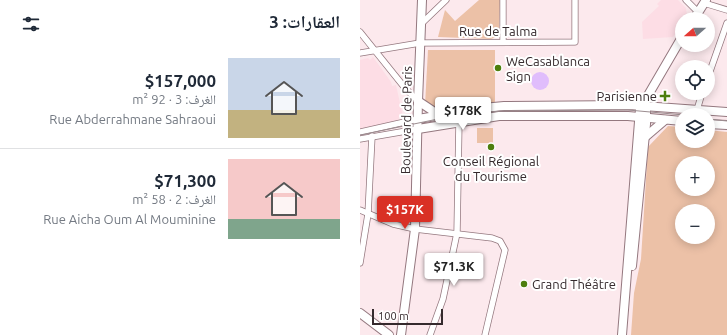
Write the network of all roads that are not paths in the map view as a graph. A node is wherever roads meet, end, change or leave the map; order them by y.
1 (422, 0) edge
2 (446, 0) edge
3 (503, 0) edge
4 (575, 0) edge
5 (686, 0) edge
6 (705, 2) edge
7 (727, 10) edge
8 (694, 12) edge
9 (698, 12) edge
10 (727, 23) edge
11 (421, 24) junction
12 (360, 32) edge
13 (503, 42) junction
14 (420, 43) junction
15 (675, 49) edge
16 (374, 50) junction
17 (360, 53) edge
18 (714, 60) edge
19 (418, 101) junction
20 (644, 105) junction
21 (676, 108) edge
22 (715, 111) edge
23 (727, 112) edge
24 (439, 115) junction
25 (643, 118) junction
26 (418, 119) junction
27 (665, 120) junction
28 (675, 121) edge
29 (459, 122) junction
30 (715, 124) edge
31 (727, 125) edge
32 (418, 129) junction
33 (360, 132) edge
34 (372, 136) junction
35 (644, 138) junction
36 (360, 139) edge
37 (360, 210) edge
38 (368, 214) junction
39 (416, 229) junction
40 (456, 233) junction
41 (362, 245) edge
42 (360, 263) edge
43 (624, 307) junction
44 (360, 313) edge
45 (389, 335) edge
46 (401, 335) edge
47 (430, 335) edge
48 (485, 335) edge
49 (622, 335) edge

1 - 11 main road, Boulevard de Paris
2 - 11 street
3 - 13 street
4 - 13 street, Rue de Talma
5 - 8 street
6 - 7 street
6 - 9 main road
10 - 18 street
11 - 14 main road, Boulevard de Paris
12 - 16 street
13 - 14 street, Rue de Talma
14 - 16 street, Rue de Talma
14 - 19 main road, Boulevard de Paris
15 - 20 main road
16 - 17 street, Rue de Talma
16 - 19 street
19 - 24 main road
19 - 26 main road, Boulevard de Paris
20 - 21 main road
20 - 24 main road
20 - 25 main road
22 - 23 main road
24 - 26 main road
25 - 27 main road
25 - 29 main road
25 - 35 main road
25 - 43 main road
26 - 32 main road, Boulevard de Paris
26 - 33 street
27 - 28 main road
27 - 35 main road
29 - 32 main road
29 - 40 street
30 - 31 main road
32 - 34 street
32 - 39 main road, Boulevard de Paris
34 - 36 street
34 - 38 street
35 - 43 main road
37 - 38 street
38 - 39 street
38 - 41 street
39 - 40 street
39 - 46 main road, Boulevard de Paris
40 - 47 street
40 - 48 street
41 - 42 street
43 - 49 main road
44 - 45 main road

